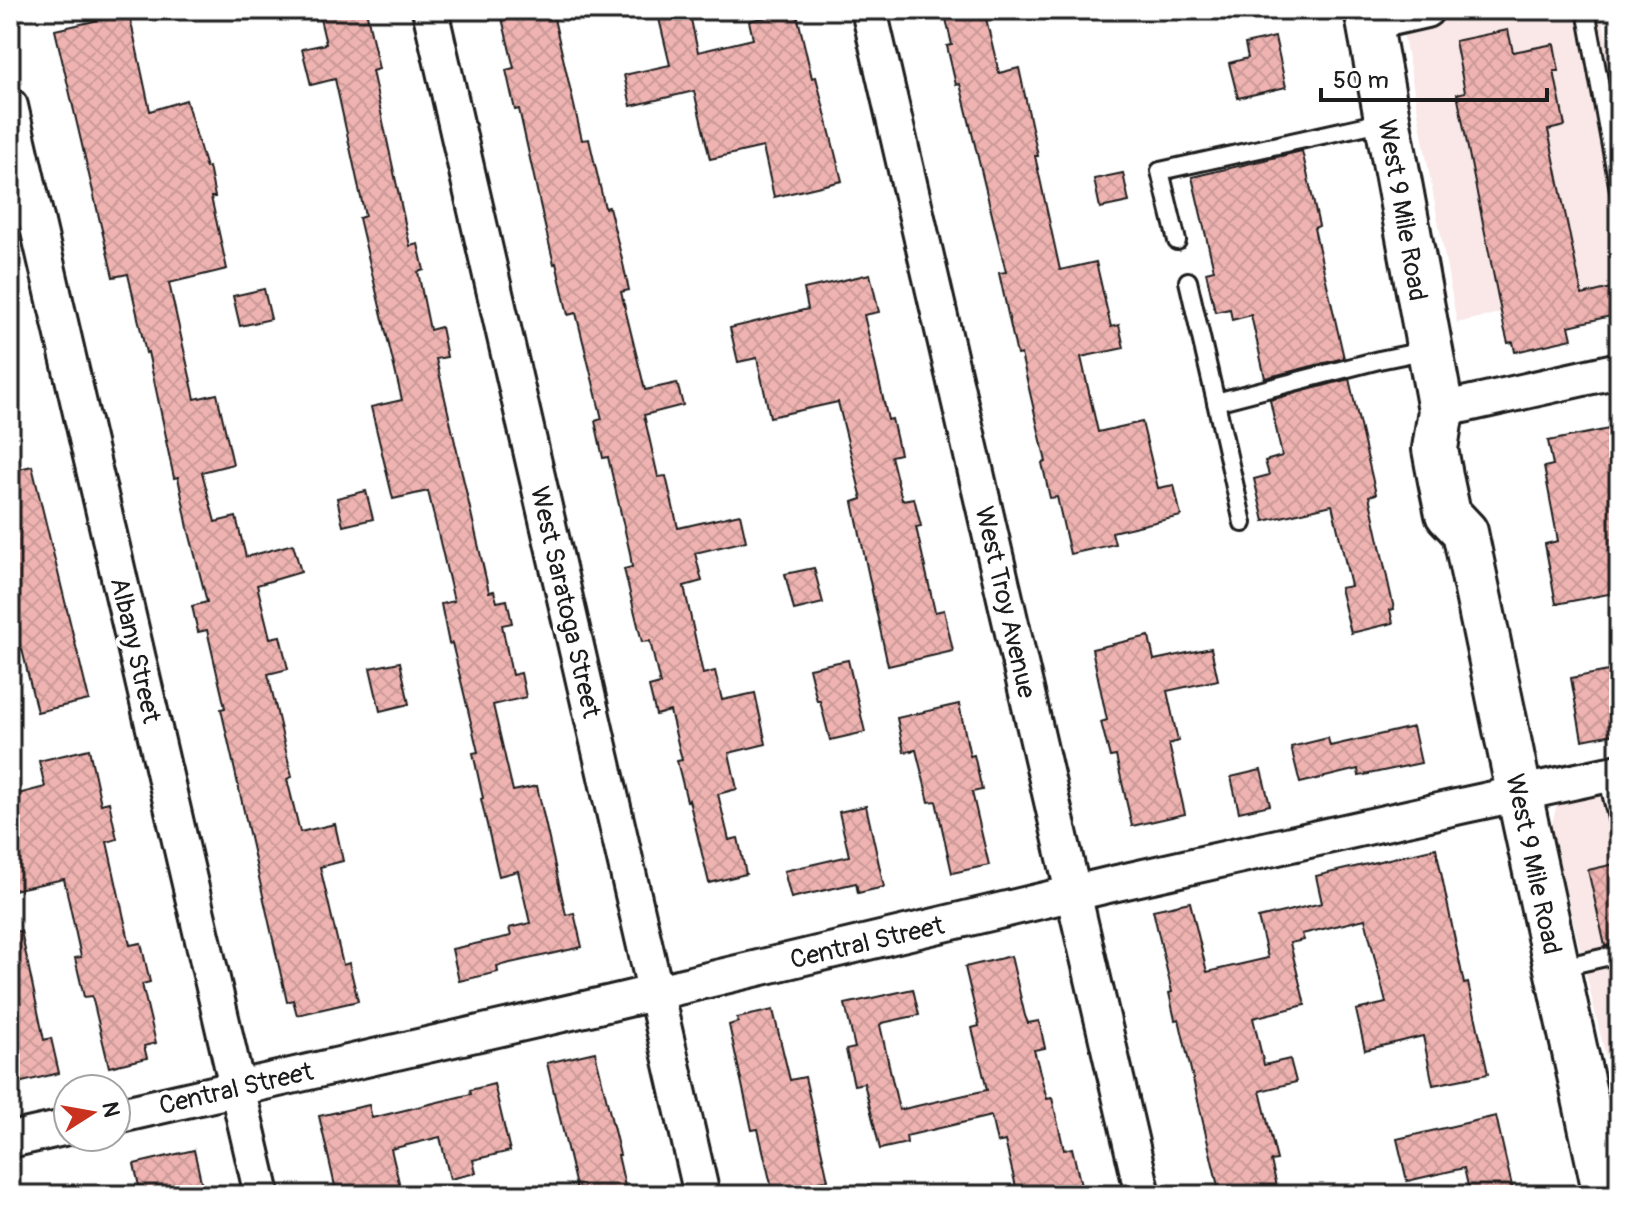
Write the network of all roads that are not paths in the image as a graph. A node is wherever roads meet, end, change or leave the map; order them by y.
1 (430, 10) edge
2 (869, 10) edge
3 (1426, 10) edge
4 (1586, 10) edge
5 (1368, 16) edge
6 (10, 106) edge
7 (1387, 121) junction
8 (1619, 190) edge
9 (1177, 241) dead end
10 (1188, 281) dead end
11 (1430, 349) junction
12 (1619, 370) edge
13 (1216, 402) junction
14 (1441, 410) junction
15 (1243, 523) dead end
16 (1613, 773) edge
17 (1519, 794) junction
18 (1619, 827) edge
19 (1073, 894) junction
20 (1619, 954) edge
21 (1557, 968) junction
22 (656, 992) junction
23 (237, 1088) junction
24 (132, 1112) edge
25 (52, 1131) edge
26 (10, 1140) edge
27 (1609, 1177) edge
28 (262, 1195) edge
29 (702, 1195) edge
30 (1143, 1195) edge

1 - 22 street, West Saratoga Street
2 - 19 street, West Troy Avenue
3 - 5 street
4 - 8 lane
5 - 7 main road, West 9 Mile Road
6 - 23 street, Albany Street
7 - 9 lane
7 - 11 main road, West 9 Mile Road
10 - 13 lane
11 - 13 lane
11 - 14 main road, West 9 Mile Road
12 - 14 street
13 - 15 lane
14 - 17 main road, West 9 Mile Road
16 - 17 street, Central Street
16 - 18 lane
17 - 19 street, Central Street
17 - 21 main road, West 9 Mile Road
19 - 22 street, Central Street
19 - 30 street, West Troy Avenue
20 - 21 lane
21 - 27 main road, West 9 Mile Road
22 - 23 street, Central Street
22 - 29 street, West Saratoga Street
23 - 24 street, Central Street
23 - 28 street, Albany Street
25 - 26 street

